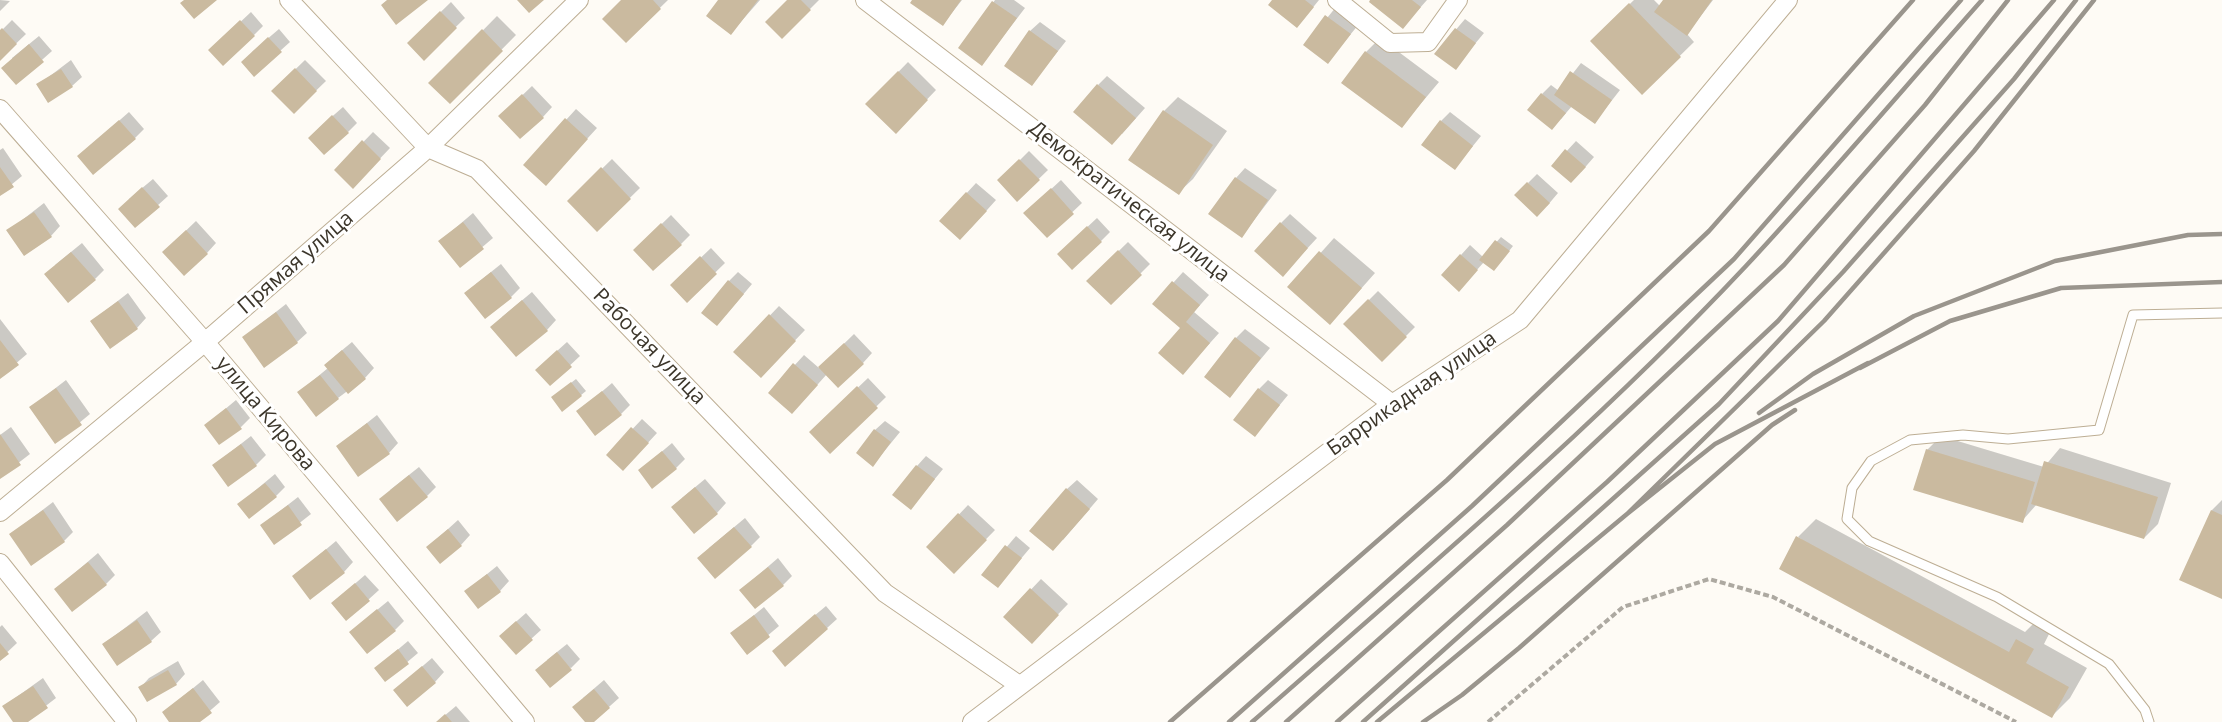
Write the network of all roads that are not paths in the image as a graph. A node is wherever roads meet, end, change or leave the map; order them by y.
1 (290, 0) edge
2 (579, 0) edge
3 (866, 0) edge
4 (1337, 0) edge
5 (1458, 0) edge
6 (1788, 0) edge
7 (0, 109) edge
8 (428, 148) junction
9 (2222, 314) edge
10 (205, 342) junction
11 (1392, 404) junction
12 (0, 512) edge
13 (0, 563) edge
14 (1019, 685) junction
15 (127, 722) edge
16 (525, 722) edge
17 (972, 722) edge
18 (2149, 722) edge

1 - 8 street, Рабочая улица
2 - 8 street, Прямая улица
3 - 11 street, Демократическая улица
4 - 5 street
6 - 11 street, Баррикадная улица
7 - 10 street, улица Кирова
8 - 10 street, Прямая улица
8 - 14 street, Рабочая улица
9 - 18 lane
10 - 12 street, Прямая улица
10 - 16 street, улица Кирова
11 - 14 street, Баррикадная улица
13 - 15 street
14 - 17 street, Баррикадная улица

